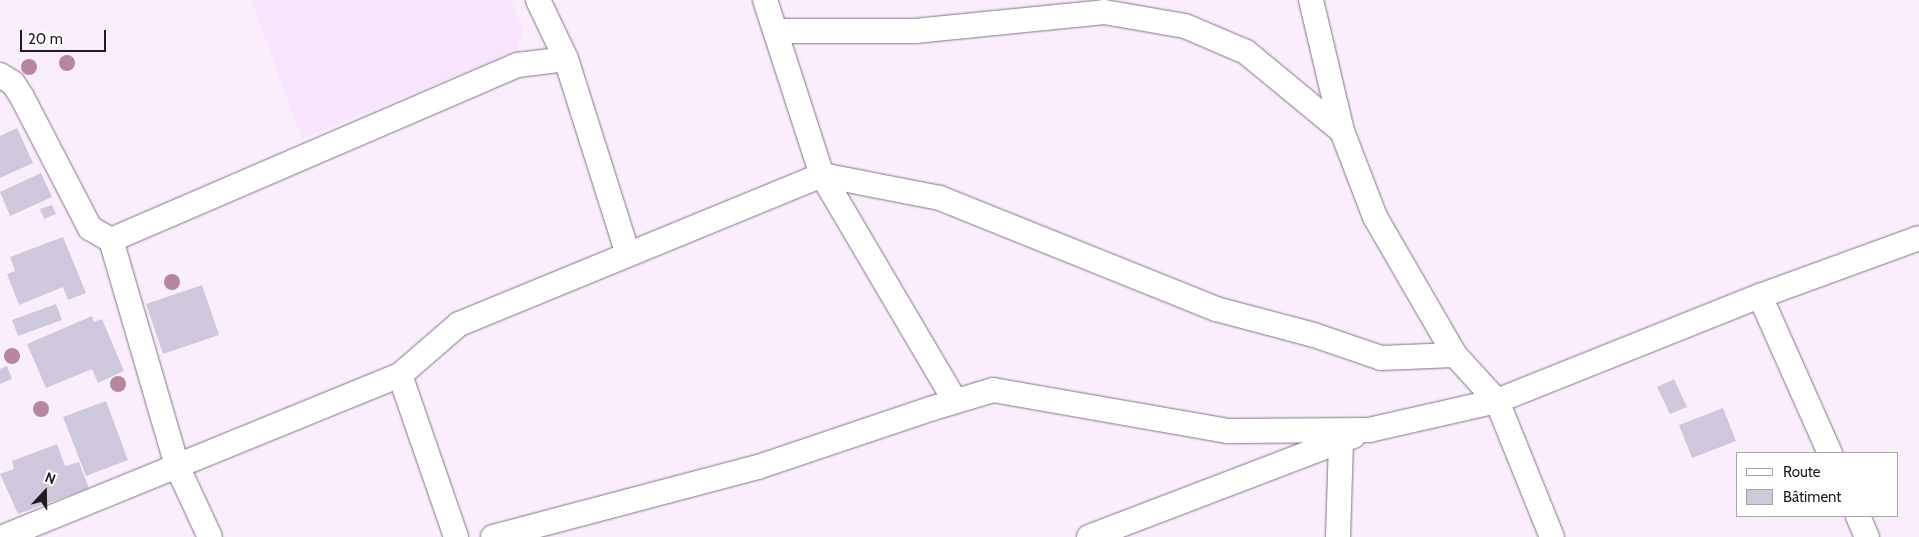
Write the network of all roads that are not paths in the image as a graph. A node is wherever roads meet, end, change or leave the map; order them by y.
1 (538, 0) edge
2 (765, 0) edge
3 (1311, 0) edge
4 (1075, 7) edge
5 (776, 31) junction
6 (566, 59) junction
7 (0, 75) edge
8 (1342, 131) junction
9 (822, 175) junction
10 (1919, 238) edge
11 (111, 240) junction
12 (628, 254) junction
13 (1760, 296) junction
14 (1455, 355) junction
15 (400, 375) junction
16 (955, 402) junction
17 (1497, 402) junction
18 (1369, 430) junction
19 (1341, 440) junction
20 (1830, 452) edge
21 (177, 466) junction
22 (1858, 517) edge
23 (3, 537) edge
24 (210, 537) edge
25 (456, 537) edge
26 (493, 537) edge
27 (1089, 537) edge
28 (1338, 537) edge
29 (1552, 537) edge
30 (1867, 537) edge

1 - 6 street
2 - 5 street
3 - 8 street
4 - 5 street
4 - 8 street
5 - 9 street
6 - 11 street
6 - 12 street
7 - 11 street
8 - 14 street
9 - 12 street
9 - 14 street
9 - 16 street
10 - 13 street
11 - 21 street
12 - 15 street
13 - 17 street
13 - 20 street
14 - 17 street
15 - 21 street
15 - 25 street
16 - 18 street
16 - 26 street
17 - 18 street
17 - 29 street
18 - 19 street
19 - 27 street
19 - 28 street
21 - 23 street
21 - 24 street
22 - 30 street

